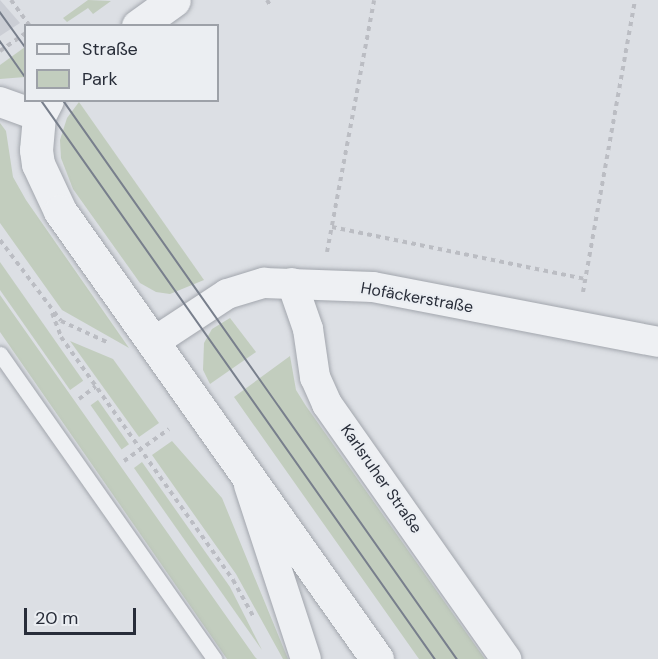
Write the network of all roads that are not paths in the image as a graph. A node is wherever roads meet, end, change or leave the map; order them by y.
1 (174, 0) edge
2 (141, 24) edge
3 (0, 102) edge
4 (43, 108) edge
5 (292, 283) junction
6 (154, 342) junction
7 (658, 342) edge
8 (0, 354) edge
9 (242, 465) junction
10 (214, 659) edge
11 (306, 659) edge
12 (377, 659) edge
13 (506, 659) edge

1 - 2 street
3 - 4 street
4 - 6 street
5 - 6 street, Hofäckerstraße
5 - 7 street, Hofäckerstraße
5 - 13 street, Karlsruher Straße
6 - 9 street
8 - 10 lane
9 - 11 street
9 - 12 street

